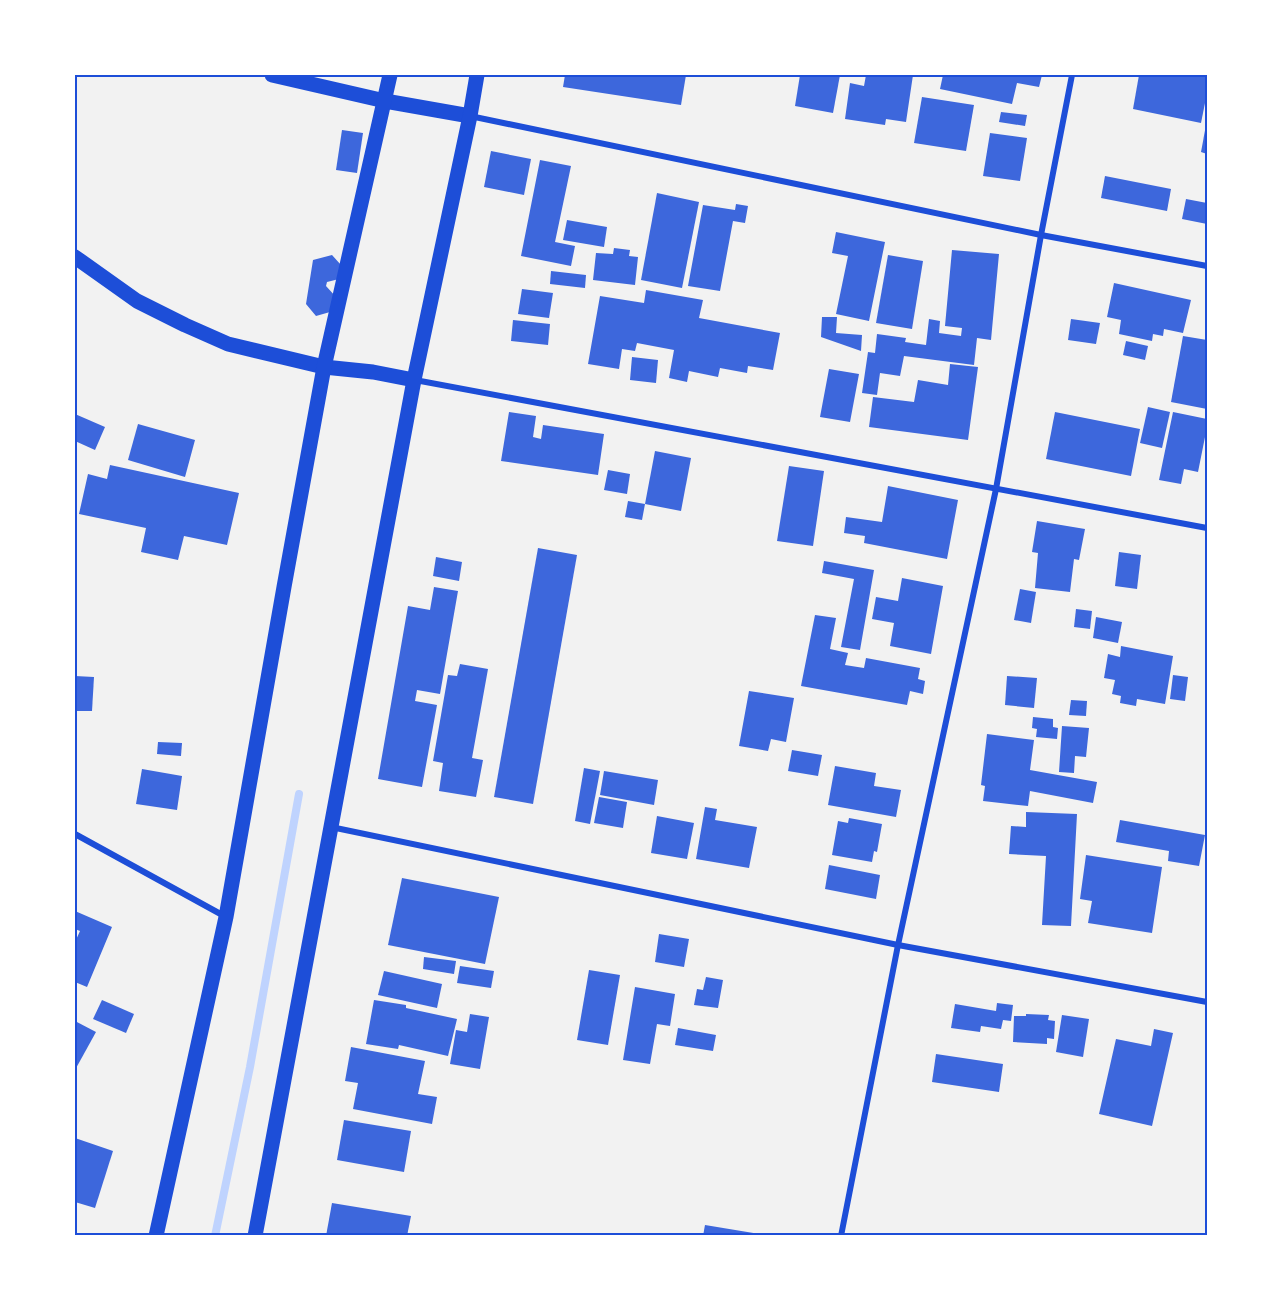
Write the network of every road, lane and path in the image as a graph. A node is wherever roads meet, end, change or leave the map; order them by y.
1 (272, 75) edge
2 (390, 75) edge
3 (477, 75) edge
4 (1072, 75) edge
5 (385, 102) junction
6 (470, 116) junction
7 (1041, 235) junction
8 (75, 257) edge
9 (1207, 266) edge
10 (324, 367) junction
11 (414, 380) junction
12 (996, 489) junction
13 (1207, 528) edge
14 (331, 827) junction
15 (75, 834) edge
16 (226, 917) junction
17 (898, 945) junction
18 (1207, 1002) edge
19 (156, 1236) edge
20 (255, 1236) edge
21 (841, 1236) edge

1 - 5 main road
2 - 5 main road
3 - 6 main road
4 - 7 street
5 - 6 main road
5 - 10 main road
6 - 7 street
6 - 11 main road
7 - 9 street
7 - 12 street
8 - 10 main road
10 - 11 main road
10 - 16 main road
11 - 12 street
11 - 14 main road
12 - 13 street
12 - 17 street
14 - 17 street
14 - 20 main road
15 - 16 street
16 - 19 main road
17 - 18 street
17 - 21 street

